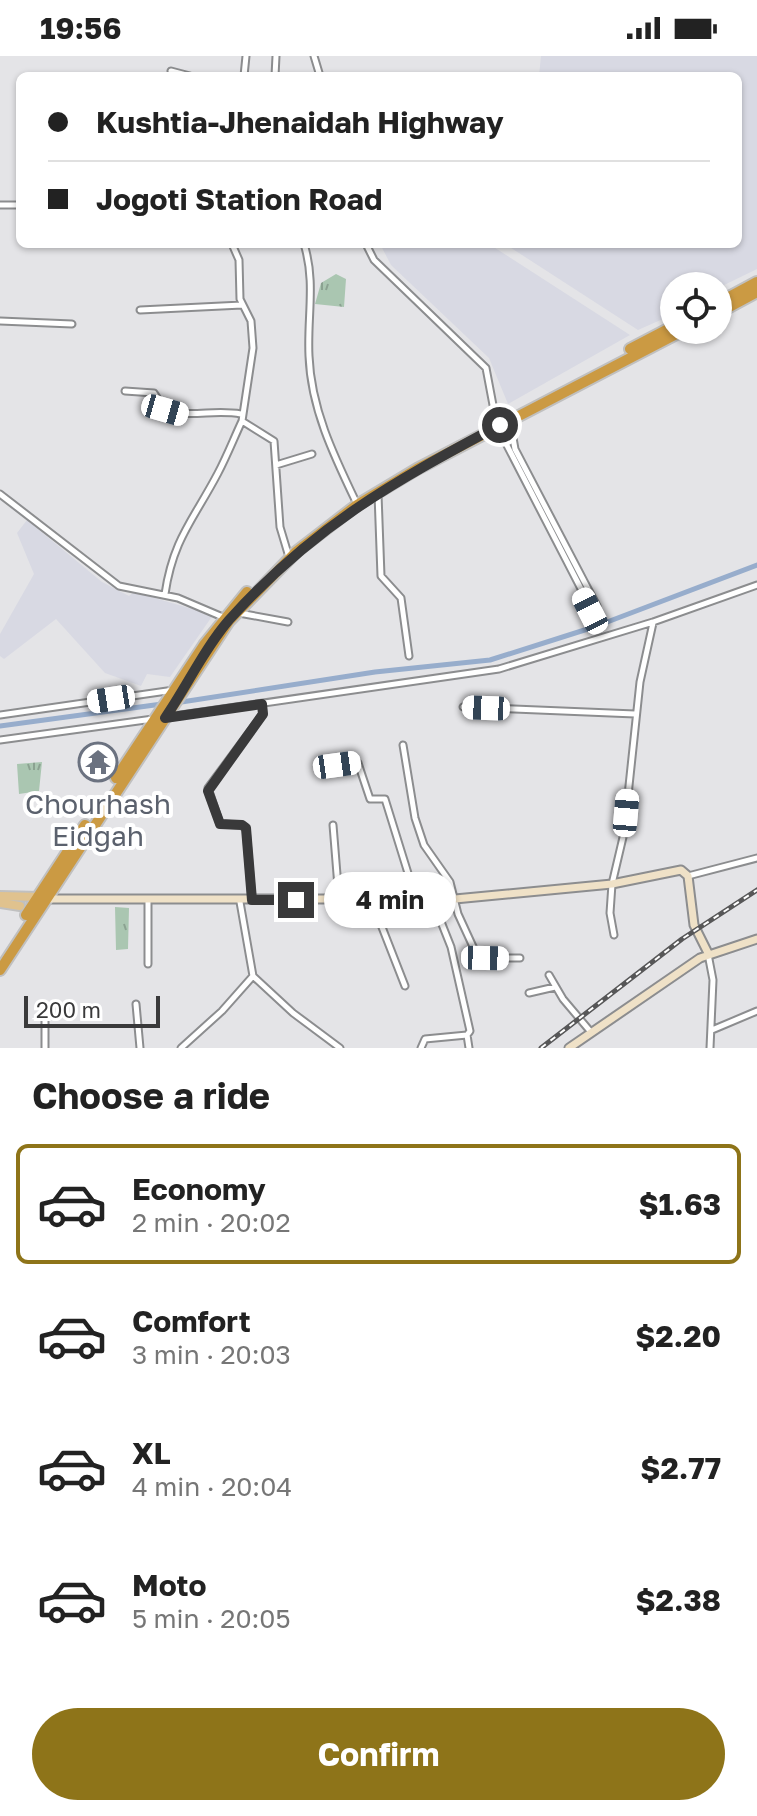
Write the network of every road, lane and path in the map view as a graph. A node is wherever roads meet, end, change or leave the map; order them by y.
1 (171, 71) dead end
2 (175, 72) edge
3 (234, 248) edge
4 (305, 248) edge
5 (368, 248) edge
6 (757, 282) edge
7 (757, 292) edge
8 (732, 295) edge
9 (242, 305) junction
10 (732, 305) edge
11 (140, 310) dead end
12 (0, 321) edge
13 (72, 324) dead end
14 (660, 334) edge
15 (660, 342) edge
16 (125, 391) dead end
17 (242, 418) junction
18 (502, 421) junction
19 (312, 454) dead end
20 (276, 465) junction
21 (378, 492) junction
22 (0, 494) edge
23 (356, 502) junction
24 (288, 555) junction
25 (757, 585) edge
26 (165, 594) junction
27 (230, 617) junction
28 (288, 622) dead end
29 (653, 622) junction
30 (409, 656) dead end
31 (178, 690) junction
32 (262, 704) junction
33 (463, 707) dead end
34 (635, 714) junction
35 (0, 715) edge
36 (160, 717) junction
37 (0, 740) edge
38 (403, 745) dead end
39 (319, 768) dead end
40 (333, 825) dead end
41 (757, 858) edge
42 (688, 876) junction
43 (612, 884) junction
44 (0, 896) edge
45 (41, 898) junction
46 (371, 898) junction
47 (339, 899) junction
48 (416, 899) junction
49 (432, 899) junction
50 (455, 899) junction
51 (252, 900) junction
52 (148, 901) junction
53 (240, 902) junction
54 (0, 903) edge
55 (25, 909) junction
56 (614, 935) dead end
57 (757, 939) edge
58 (708, 953) junction
59 (0, 958) edge
60 (520, 958) dead end
61 (148, 964) dead end
62 (0, 970) edge
63 (549, 975) dead end
64 (253, 976) junction
65 (405, 986) dead end
66 (555, 987) junction
67 (529, 993) dead end
68 (136, 1004) dead end
69 (45, 1007) dead end
70 (757, 1011) edge
71 (712, 1030) junction
72 (590, 1031) junction
73 (467, 1035) junction
74 (45, 1048) edge
75 (140, 1048) edge
76 (181, 1048) edge
77 (340, 1048) edge
78 (421, 1048) edge
79 (469, 1048) edge
80 (569, 1048) edge
81 (710, 1048) edge

1 - 2 street
3 - 9 street
4 - 23 street
5 - 18 street
6 - 8 highway
7 - 10 highway
9 - 11 street
9 - 17 street
12 - 13 street
14 - 18 highway
15 - 18 highway
16 - 17 street
17 - 20 street
17 - 26 street
18 - 18 street
18 - 21 highway
18 - 23 highway
19 - 20 street
20 - 24 street
21 - 23 highway
21 - 30 street
22 - 26 street
23 - 24 highway
24 - 27 highway
25 - 29 street
26 - 27 street
27 - 28 street
27 - 31 highway
29 - 32 street
29 - 34 street
31 - 35 street
31 - 36 highway
32 - 36 street
32 - 51 street
33 - 34 street
34 - 43 street
36 - 37 street
36 - 45 highway
38 - 50 street
39 - 48 street
40 - 47 street
41 - 42 street
42 - 43 street
42 - 58 street
43 - 50 street
43 - 56 street
44 - 55 main road
45 - 52 street
45 - 55 highway
45 - 55 main road
46 - 47 street
46 - 48 street
46 - 65 street
47 - 51 street
48 - 49 street
49 - 50 street
49 - 73 street
50 - 60 street
51 - 53 street
52 - 53 street
52 - 61 street
53 - 64 street
54 - 55 main road
55 - 59 highway
55 - 62 highway
57 - 58 street
58 - 71 street
58 - 72 street
63 - 66 street
64 - 76 street
64 - 77 street
66 - 67 street
66 - 72 street
68 - 75 street
69 - 74 street
70 - 71 street
71 - 81 street
72 - 80 street
73 - 78 street
73 - 79 street

